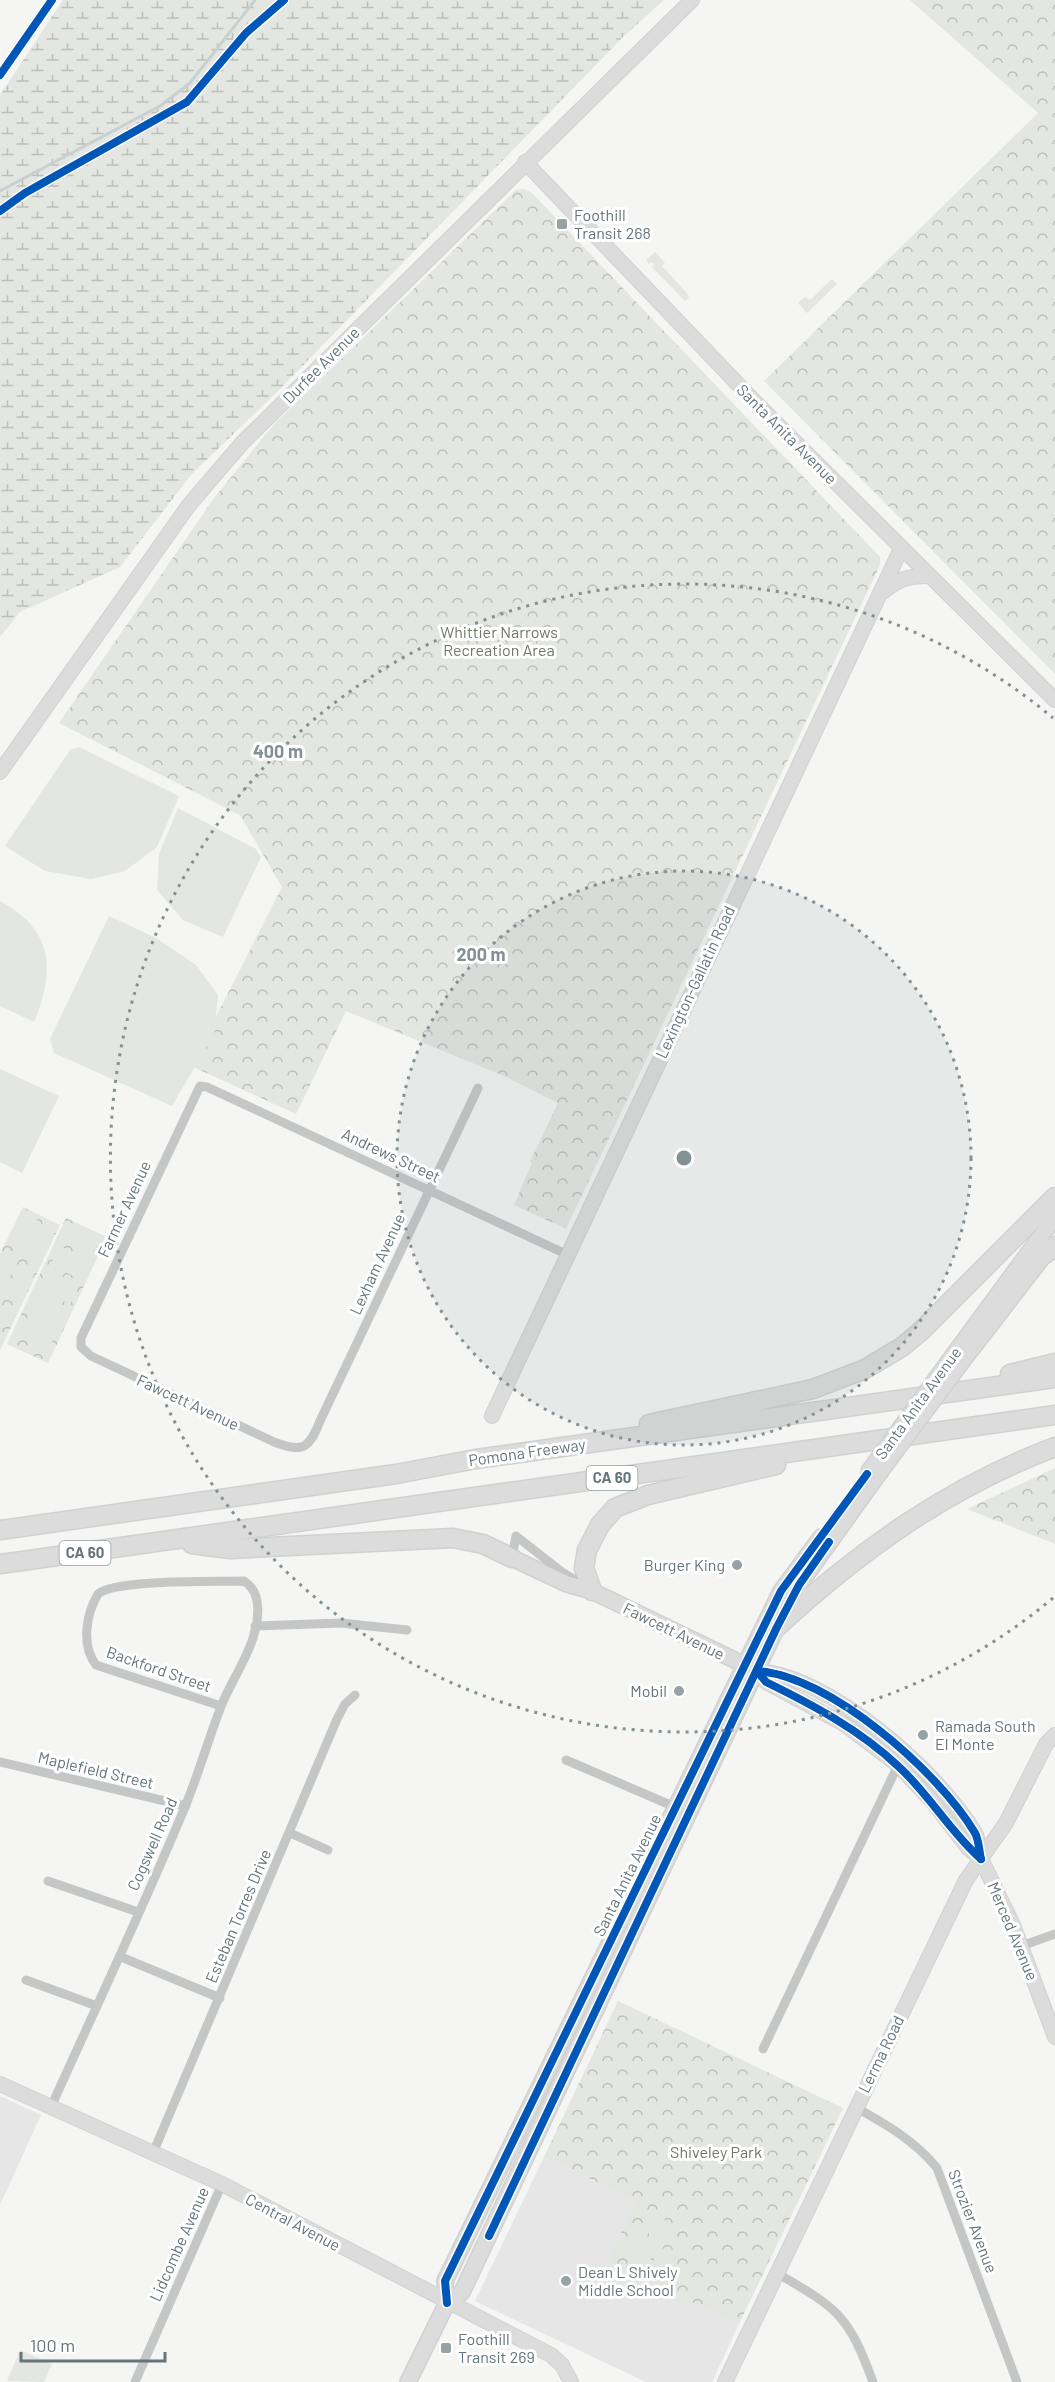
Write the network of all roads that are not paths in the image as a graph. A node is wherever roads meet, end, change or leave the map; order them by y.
1 (692, 0) edge
2 (525, 162) junction
3 (900, 549) junction
4 (928, 576) junction
5 (877, 598) junction
6 (1055, 700) edge
7 (0, 772) edge
8 (200, 1086) joint
9 (478, 1088) dead end
10 (429, 1190) junction
11 (1055, 1197) edge
12 (1055, 1217) edge
13 (1052, 1246) edge
14 (568, 1255) junction
15 (81, 1347) joint
16 (956, 1360) junction
17 (1055, 1363) edge
18 (1055, 1378) edge
19 (906, 1399) junction
20 (1055, 1415) edge
21 (492, 1416) dead end
22 (888, 1438) junction
23 (1055, 1447) edge
24 (299, 1448) joint
25 (476, 1459) junction
26 (874, 1473) junction
27 (0, 1530) edge
28 (170, 1542) junction
29 (512, 1558) junction
30 (0, 1564) edge
31 (103, 1590) joint
32 (592, 1591) junction
33 (255, 1626) junction
34 (777, 1627) junction
35 (407, 1630) dead end
36 (751, 1668) junction
37 (795, 1688) junction
38 (355, 1695) dead end
39 (221, 1706) junction
40 (1055, 1735) edge
41 (566, 1760) dead end
42 (0, 1762) edge
43 (898, 1765) junction
44 (186, 1806) junction
45 (675, 1808) junction
46 (290, 1833) junction
47 (328, 1850) dead end
48 (981, 1859) junction
49 (48, 1881) dead end
50 (138, 1912) junction
51 (1055, 1934) edge
52 (611, 1940) junction
53 (1021, 1946) junction
54 (625, 1947) junction
55 (121, 1957) junction
56 (26, 1980) dead end
57 (220, 1998) junction
58 (97, 2006) junction
59 (1055, 2037) edge
60 (763, 2049) dead end
61 (0, 2084) edge
62 (51, 2107) junction
63 (855, 2107) junction
64 (153, 2153) junction
65 (222, 2184) junction
66 (777, 2273) junction
67 (447, 2303) junction
68 (135, 2382) edge
69 (408, 2382) edge
70 (571, 2382) edge
71 (725, 2382) edge
72 (873, 2382) edge
73 (1017, 2382) edge

1 - 2 street, Durfee Avenue
2 - 3 street, Santa Anita Avenue
2 - 7 street, Durfee Avenue
3 - 4 street, Santa Anita Avenue
3 - 5 street, Lexington-Gallatin Road
4 - 5 street
4 - 6 street, Santa Anita Avenue
5 - 14 street, Lexington-Gallatin Road
8 - 10 street, Andrews Street
8 - 15 street, Farmer Avenue
9 - 10 street, Lexham Avenue
10 - 14 street, Andrews Street
10 - 24 street, Lexham Avenue
11 - 25 highway
12 - 16 main road, Santa Anita Avenue
13 - 16 main road, Santa Anita Avenue
14 - 21 street, Lexington-Gallatin Road
15 - 24 street, Fawcett Avenue
16 - 26 main road, Santa Anita Avenue, bridge
17 - 19 highway
18 - 19 highway, Pomona Freeway / CA 60
19 - 25 highway, Pomona Freeway / CA 60
20 - 22 highway, CA 60
22 - 28 highway, CA 60
22 - 32 highway
23 - 34 highway
25 - 27 highway, Pomona Freeway / CA 60
26 - 34 main road, Santa Anita Avenue
26 - 36 main road, Santa Anita Avenue
28 - 29 highway
28 - 30 highway, CA 60
29 - 32 main road, Fawcett Avenue
29 - 32 street, Fawcett Avenue
31 - 33 street, Cogswell Road
31 - 39 street, Backford Street
32 - 36 main road, Fawcett Avenue
33 - 35 street
33 - 39 street, Cogswell Road
34 - 36 main road, Santa Anita Avenue
36 - 37 street, Merced Avenue
36 - 45 main road, Santa Anita Avenue
36 - 54 main road, Santa Anita Avenue
37 - 43 street, Merced Avenue
37 - 48 street, Merced Avenue
38 - 46 street, Esteban Torres Drive
39 - 44 street, Cogswell Road
40 - 48 street, Lerma Road
41 - 45 street
42 - 44 street, Maplefield Street
43 - 48 street, Merced Avenue
43 - 60 street
44 - 50 street, Cogswell Road
45 - 52 main road, Santa Anita Avenue
46 - 47 street
46 - 57 street, Esteban Torres Drive
48 - 53 street, Merced Avenue
48 - 63 street, Lerma Road
49 - 50 street
50 - 55 street, Cogswell Road
51 - 53 street
52 - 54 main road
52 - 67 main road, Santa Anita Avenue
53 - 59 street, Merced Avenue
54 - 67 main road, Santa Anita Avenue
55 - 57 street
55 - 58 street, Cogswell Road
56 - 58 street
57 - 64 street, Esteban Torres Drive
58 - 62 street, Cogswell Road
61 - 62 street, Central Avenue
62 - 64 street, Central Avenue
63 - 66 street, Lerma Road
63 - 73 street, Strozier Avenue
64 - 65 street, Central Avenue
65 - 67 street, Central Avenue
65 - 68 street, Lidcombe Avenue
66 - 71 street, Lerma Road
66 - 72 street
67 - 69 main road, Santa Anita Avenue
67 - 70 street, Central Avenue

